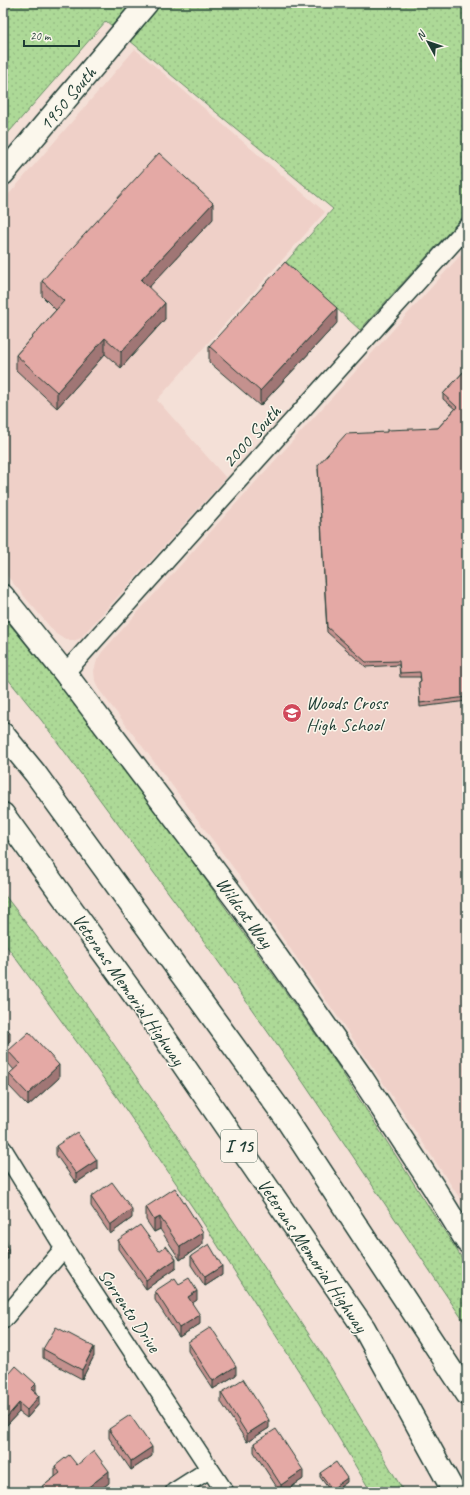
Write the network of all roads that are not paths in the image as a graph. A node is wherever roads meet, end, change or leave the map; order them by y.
1 (147, 3) edge
2 (3, 174) edge
3 (467, 227) edge
4 (3, 596) edge
5 (66, 673) junction
6 (3, 734) edge
7 (3, 814) edge
8 (3, 1149) edge
9 (467, 1242) edge
10 (64, 1248) junction
11 (3, 1320) edge
12 (467, 1394) edge
13 (210, 1469) junction
14 (174, 1492) edge
15 (225, 1492) edge
16 (454, 1492) edge

1 - 2 main road, 1950 South
3 - 5 street, 2000 South
4 - 5 main road, Wildcat Way
5 - 9 main road, Wildcat Way
6 - 12 main road
7 - 16 main road, Veterans Memorial Highway / I 15
8 - 10 street, Sorrento Drive
10 - 11 street
10 - 13 street, Sorrento Drive
13 - 14 street
13 - 15 street, Sorrento Drive

